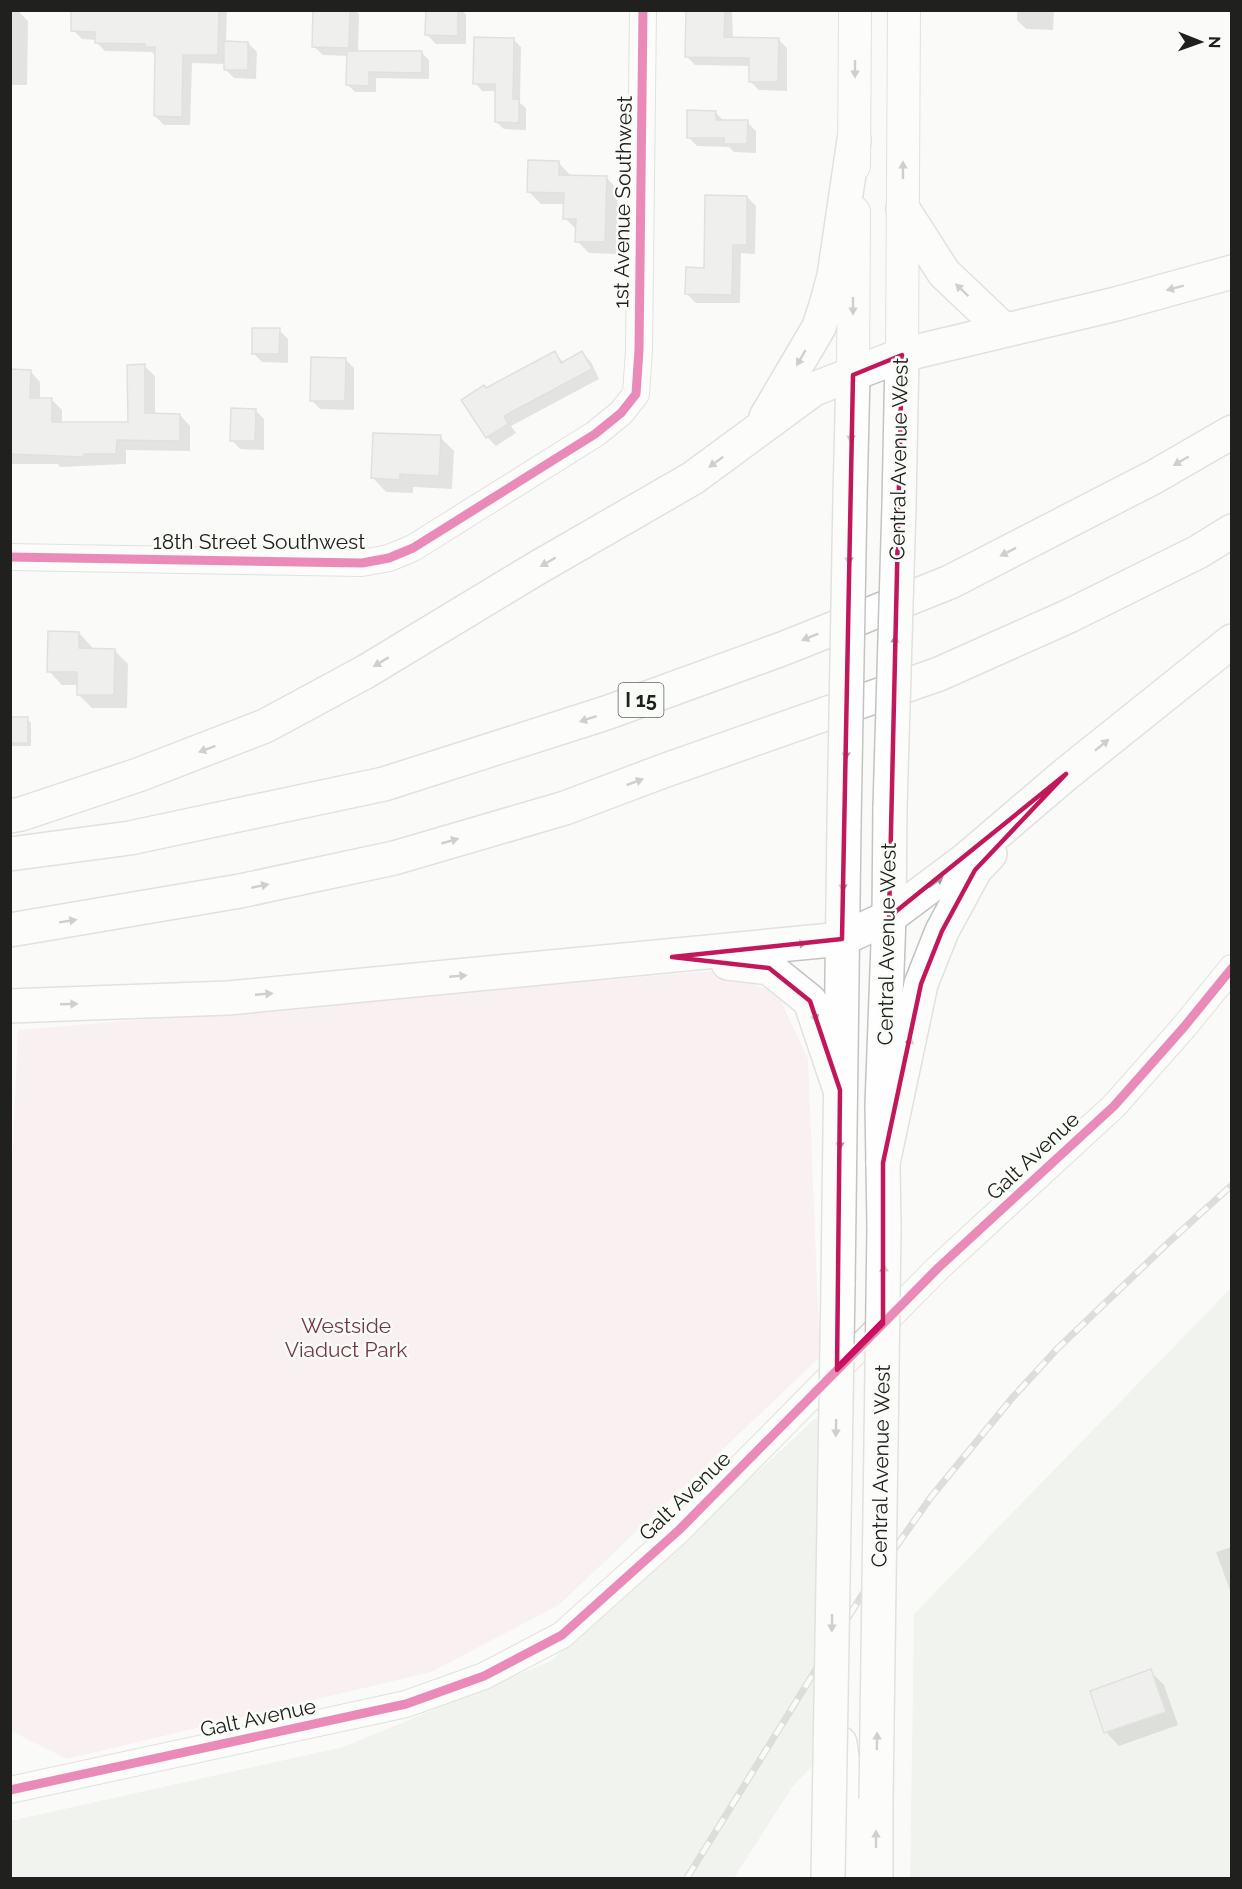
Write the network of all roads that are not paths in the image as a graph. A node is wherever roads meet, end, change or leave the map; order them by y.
1 (644, 10) edge
2 (855, 10) edge
3 (904, 10) edge
4 (854, 140) junction
5 (903, 209) junction
6 (1232, 272) edge
7 (1004, 330) junction
8 (902, 355) junction
9 (853, 375) junction
10 (636, 394) joint
11 (757, 432) junction
12 (1232, 432) edge
13 (1232, 531) edge
14 (10, 557) edge
15 (1232, 641) edge
16 (1066, 774) junction
17 (10, 816) edge
18 (10, 854) edge
19 (889, 917) junction
20 (10, 930) edge
21 (842, 939) junction
22 (672, 957) junction
23 (1232, 968) edge
24 (10, 1006) edge
25 (840, 1090) junction
26 (883, 1163) junction
27 (10, 1790) edge
28 (850, 1875) edge

1 - 10 street, 1st Avenue Southwest
2 -> 4 street, Central Avenue West
5 -> 3 street, Central Avenue West
4 -> 9 street, Central Avenue West
4 -> 11 highway
7 -> 5 highway
5 - 8 street, Central Avenue West
6 -> 7 highway
7 - 8 highway
8 - 9 highway
19 -> 8 highway, Central Avenue West, bridge
9 - 11 highway
9 -> 21 highway, Central Avenue West, bridge
10 - 14 street, 18th Street Southwest
11 -> 17 highway
12 -> 18 highway, I 15
20 -> 13 highway
16 -> 15 highway
19 -> 16 highway
26 -> 16 highway
19 - 21 highway
19 - 26 highway, Central Avenue West
22 -> 21 highway
21 - 25 highway, Central Avenue West
24 -> 22 highway
22 -> 25 highway
23 - 27 street, Galt Avenue
25 -> 28 highway, Central Avenue West, bridge
28 -> 26 highway, Central Avenue West, bridge

